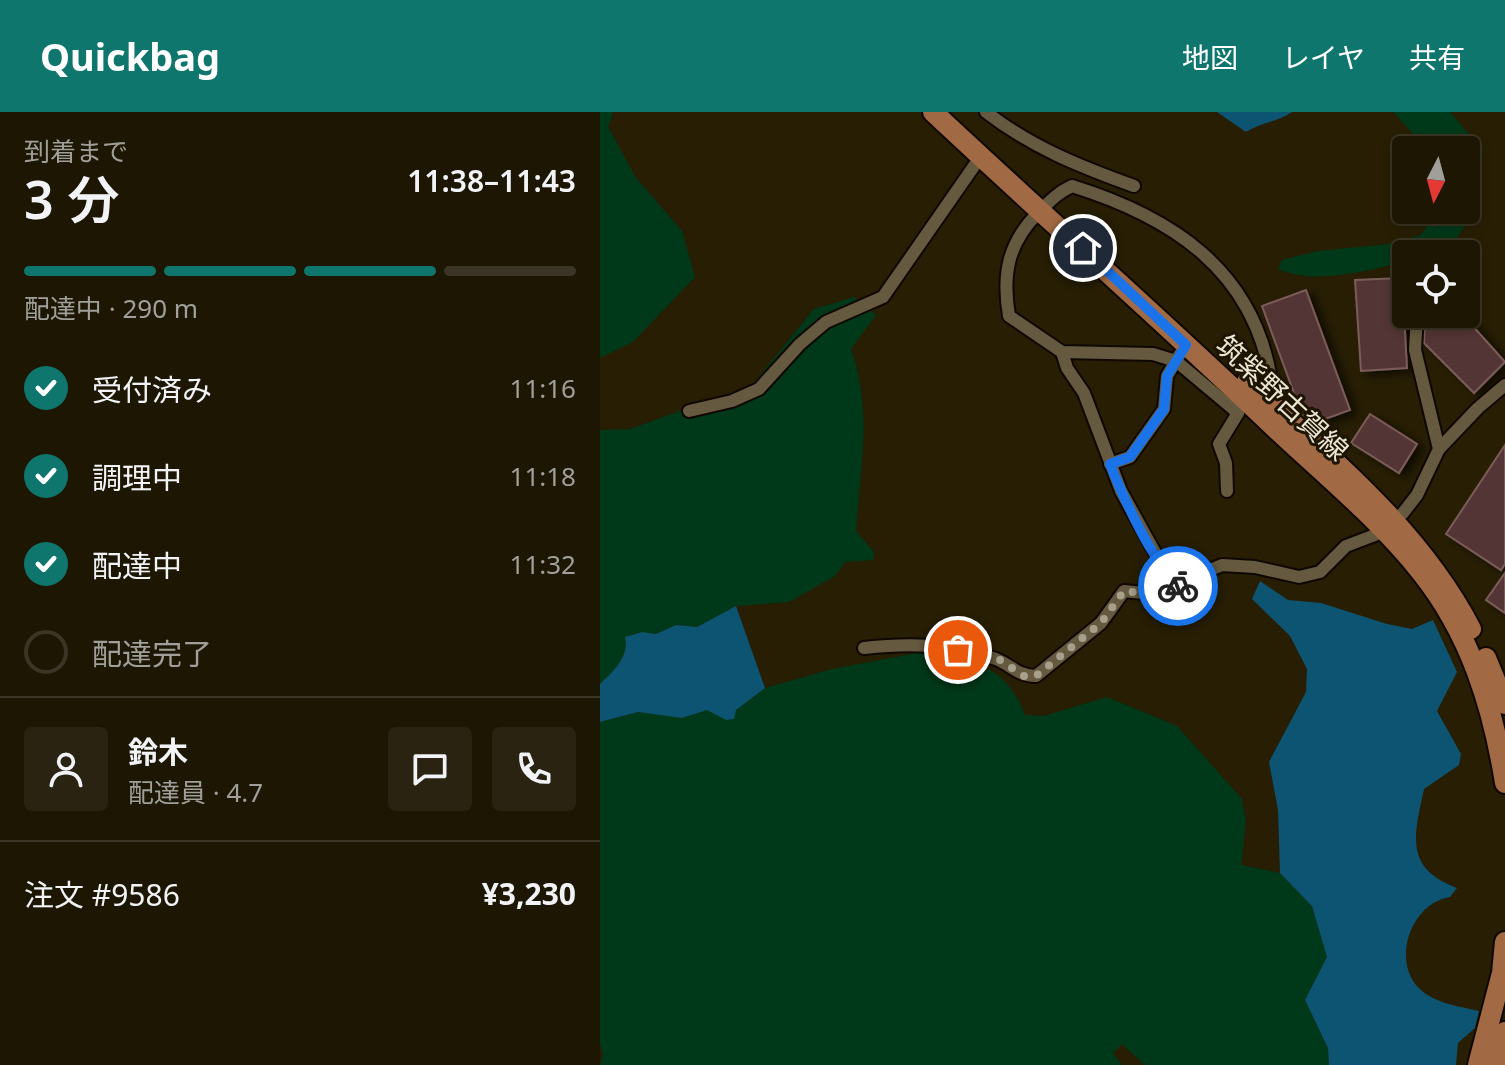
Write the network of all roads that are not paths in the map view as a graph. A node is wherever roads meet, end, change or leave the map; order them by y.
1 (933, 112) edge
2 (952, 112) edge
3 (986, 112) edge
4 (981, 156) junction
5 (1134, 186) dead end
6 (1045, 206) junction
7 (1416, 328) edge
8 (1062, 352) junction
9 (1181, 353) junction
10 (1505, 385) edge
11 (1257, 400) junction
12 (689, 411) dead end
13 (1439, 449) junction
14 (1110, 464) junction
15 (1227, 491) dead end
16 (1389, 526) junction
17 (1191, 580) junction
18 (864, 648) dead end
19 (1495, 678) edge
20 (1505, 704) edge
21 (1505, 783) edge
22 (1505, 942) edge
23 (1505, 1032) edge
24 (1478, 1065) edge
25 (1495, 1065) edge

1 - 4 main road, 筑紫野古賀線
2 - 6 main road, 筑紫野古賀線
3 - 5 street
4 - 6 main road, 筑紫野古賀線
4 - 12 street
6 - 8 street
6 - 9 main road, 筑紫野古賀線
6 - 11 main road, 筑紫野古賀線
6 - 11 street
7 - 13 street
8 - 9 street
8 - 14 street
9 - 11 main road, 筑紫野古賀線
9 - 14 street
9 - 15 street
10 - 13 street
11 - 16 main road, 筑紫野古賀線
13 - 16 street
14 - 17 street
16 - 17 street
16 - 19 main road, 筑紫野古賀線
17 - 18 street
19 - 20 main road, 筑紫野古賀線
19 - 21 main road, 筑紫野古賀線
22 - 24 main road
23 - 25 main road

